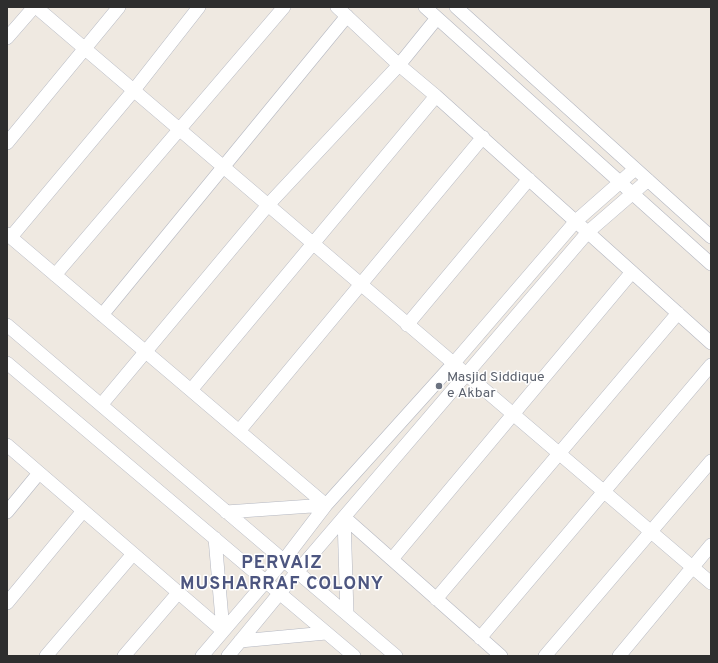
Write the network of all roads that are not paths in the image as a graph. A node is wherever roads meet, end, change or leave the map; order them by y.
1 (35, 7) edge
2 (119, 7) edge
3 (200, 7) edge
4 (284, 7) edge
5 (337, 7) edge
6 (425, 7) edge
7 (456, 7) edge
8 (348, 16) junction
9 (437, 18) junction
10 (7, 38) edge
11 (85, 49) junction
12 (398, 65) junction
13 (134, 90) junction
14 (436, 96) junction
15 (179, 130) junction
16 (483, 137) junction
17 (7, 142) edge
18 (223, 167) junction
19 (635, 169) junction
20 (529, 179) junction
21 (648, 180) junction
22 (619, 182) junction
23 (632, 193) junction
24 (268, 205) junction
25 (576, 221) junction
26 (588, 232) junction
27 (9, 236) edge
28 (711, 237) edge
29 (313, 244) junction
30 (711, 264) edge
31 (632, 272) junction
32 (55, 275) junction
33 (361, 285) junction
34 (678, 313) junction
35 (102, 315) junction
36 (7, 325) edge
37 (407, 325) junction
38 (711, 342) edge
39 (145, 351) junction
40 (7, 363) edge
41 (453, 364) junction
42 (711, 365) edge
43 (466, 375) junction
44 (191, 390) junction
45 (101, 405) junction
46 (512, 414) junction
47 (239, 431) junction
48 (7, 445) edge
49 (559, 454) junction
50 (711, 461) edge
51 (39, 473) junction
52 (604, 492) junction
53 (326, 505) junction
54 (83, 511) junction
55 (7, 512) edge
56 (226, 512) junction
57 (344, 517) junction
58 (650, 531) junction
59 (215, 538) junction
60 (711, 545) edge
61 (133, 554) junction
62 (392, 559) junction
63 (284, 560) junction
64 (692, 567) junction
65 (297, 572) junction
66 (265, 581) junction
67 (711, 583) edge
68 (178, 593) junction
69 (280, 593) junction
70 (436, 599) junction
71 (7, 603) edge
72 (348, 614) junction
73 (223, 631) junction
74 (326, 633) junction
75 (480, 638) junction
76 (240, 641) junction
77 (46, 656) edge
78 (124, 656) edge
79 (202, 656) edge
80 (228, 656) edge
81 (354, 656) edge
82 (396, 656) edge
83 (501, 656) edge
84 (545, 656) edge
85 (619, 656) edge

1 - 10 street
1 - 11 street
2 - 11 street
3 - 13 street
4 - 15 street
5 - 8 street
6 - 9 street
7 - 19 street
8 - 12 street
8 - 18 street
9 - 12 street
9 - 22 street
11 - 13 street
11 - 17 street
12 - 14 street
12 - 24 street
13 - 15 street
13 - 27 street
14 - 16 street
14 - 29 street
15 - 18 street
15 - 32 street
16 - 20 street
16 - 33 street
18 - 24 street
18 - 35 street
19 - 21 street
19 - 22 street
20 - 25 street
20 - 37 street
21 - 23 street
21 - 28 street
22 - 23 street
22 - 25 street
23 - 26 street
23 - 30 street
24 - 29 street
24 - 39 street
25 - 26 street
25 - 41 street
26 - 31 street
26 - 43 street
27 - 32 street
29 - 33 street
29 - 44 street
31 - 34 street
31 - 46 street
32 - 35 street
33 - 37 street
33 - 47 street
34 - 38 street
34 - 49 street
35 - 39 street
36 - 45 street
37 - 41 street
39 - 44 street
39 - 45 street
40 - 59 street
41 - 43 street
41 - 53 street
42 - 52 street
43 - 46 street
43 - 57 street
44 - 47 street
45 - 56 street
46 - 49 street
46 - 62 street
47 - 53 street
48 - 51 street
49 - 52 street
49 - 70 street
50 - 58 street
51 - 54 street
51 - 55 street
52 - 58 street
52 - 75 street
53 - 56 street
53 - 63 street
54 - 61 street
54 - 71 street
56 - 63 street
57 - 62 street
57 - 65 street
57 - 72 street
58 - 64 street
58 - 84 street
59 - 66 street
59 - 73 street
60 - 64 street
61 - 68 street
61 - 77 street
62 - 70 street
63 - 65 street
63 - 66 street
64 - 67 street
64 - 85 street
65 - 69 street
65 - 72 street
66 - 69 street
66 - 73 street
68 - 73 street
68 - 78 street
69 - 74 street
69 - 76 street
70 - 75 street
72 - 82 street
73 - 79 street
74 - 76 street
74 - 81 street
75 - 83 street
76 - 80 street

